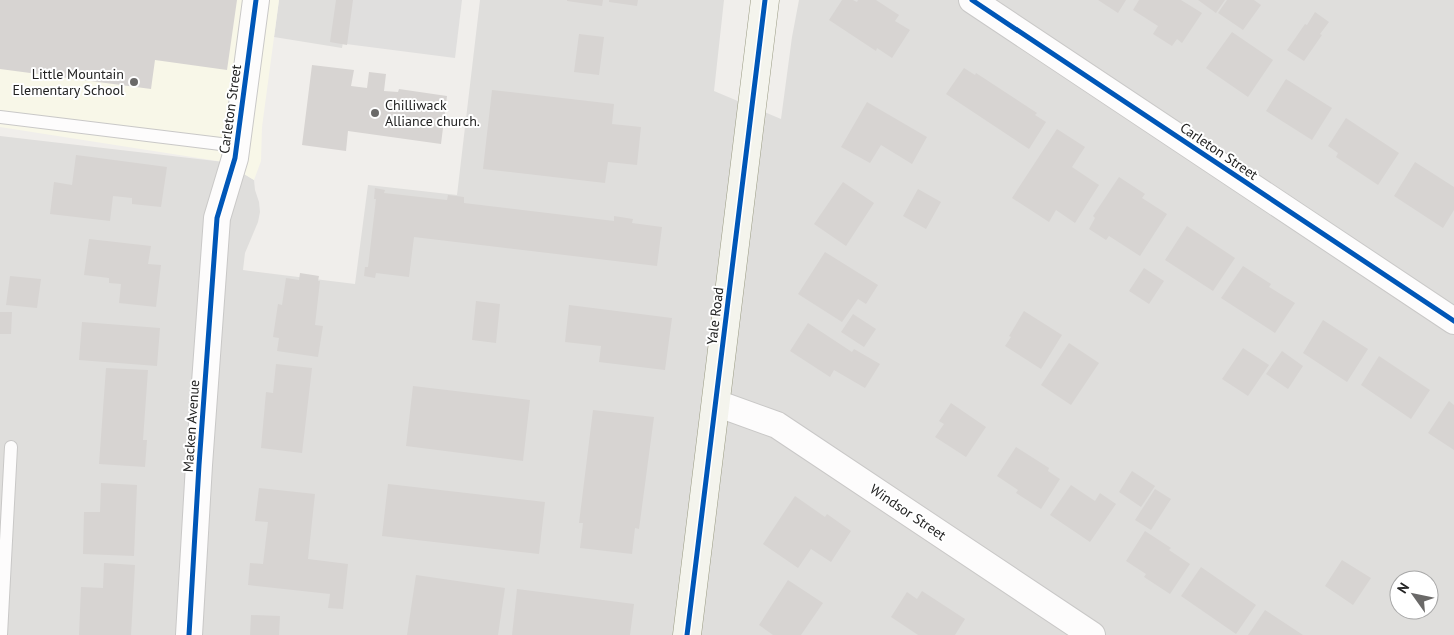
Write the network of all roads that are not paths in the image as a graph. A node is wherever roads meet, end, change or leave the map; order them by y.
1 (256, 0) edge
2 (765, 0) edge
3 (972, 0) edge
4 (0, 116) edge
5 (237, 146) junction
6 (217, 218) joint
7 (1454, 320) edge
8 (716, 403) junction
9 (11, 447) dead end
10 (1, 635) edge
11 (189, 635) edge
12 (687, 635) edge
13 (1092, 635) edge

1 - 5 street, Carleton Street
2 - 8 main road, Yale Road
3 - 7 street, Carleton Street
4 - 5 lane
5 - 6 street, Carleton Street
6 - 11 street, Macken Avenue
8 - 12 main road, Yale Road
8 - 13 street, Windsor Street
9 - 10 lane

